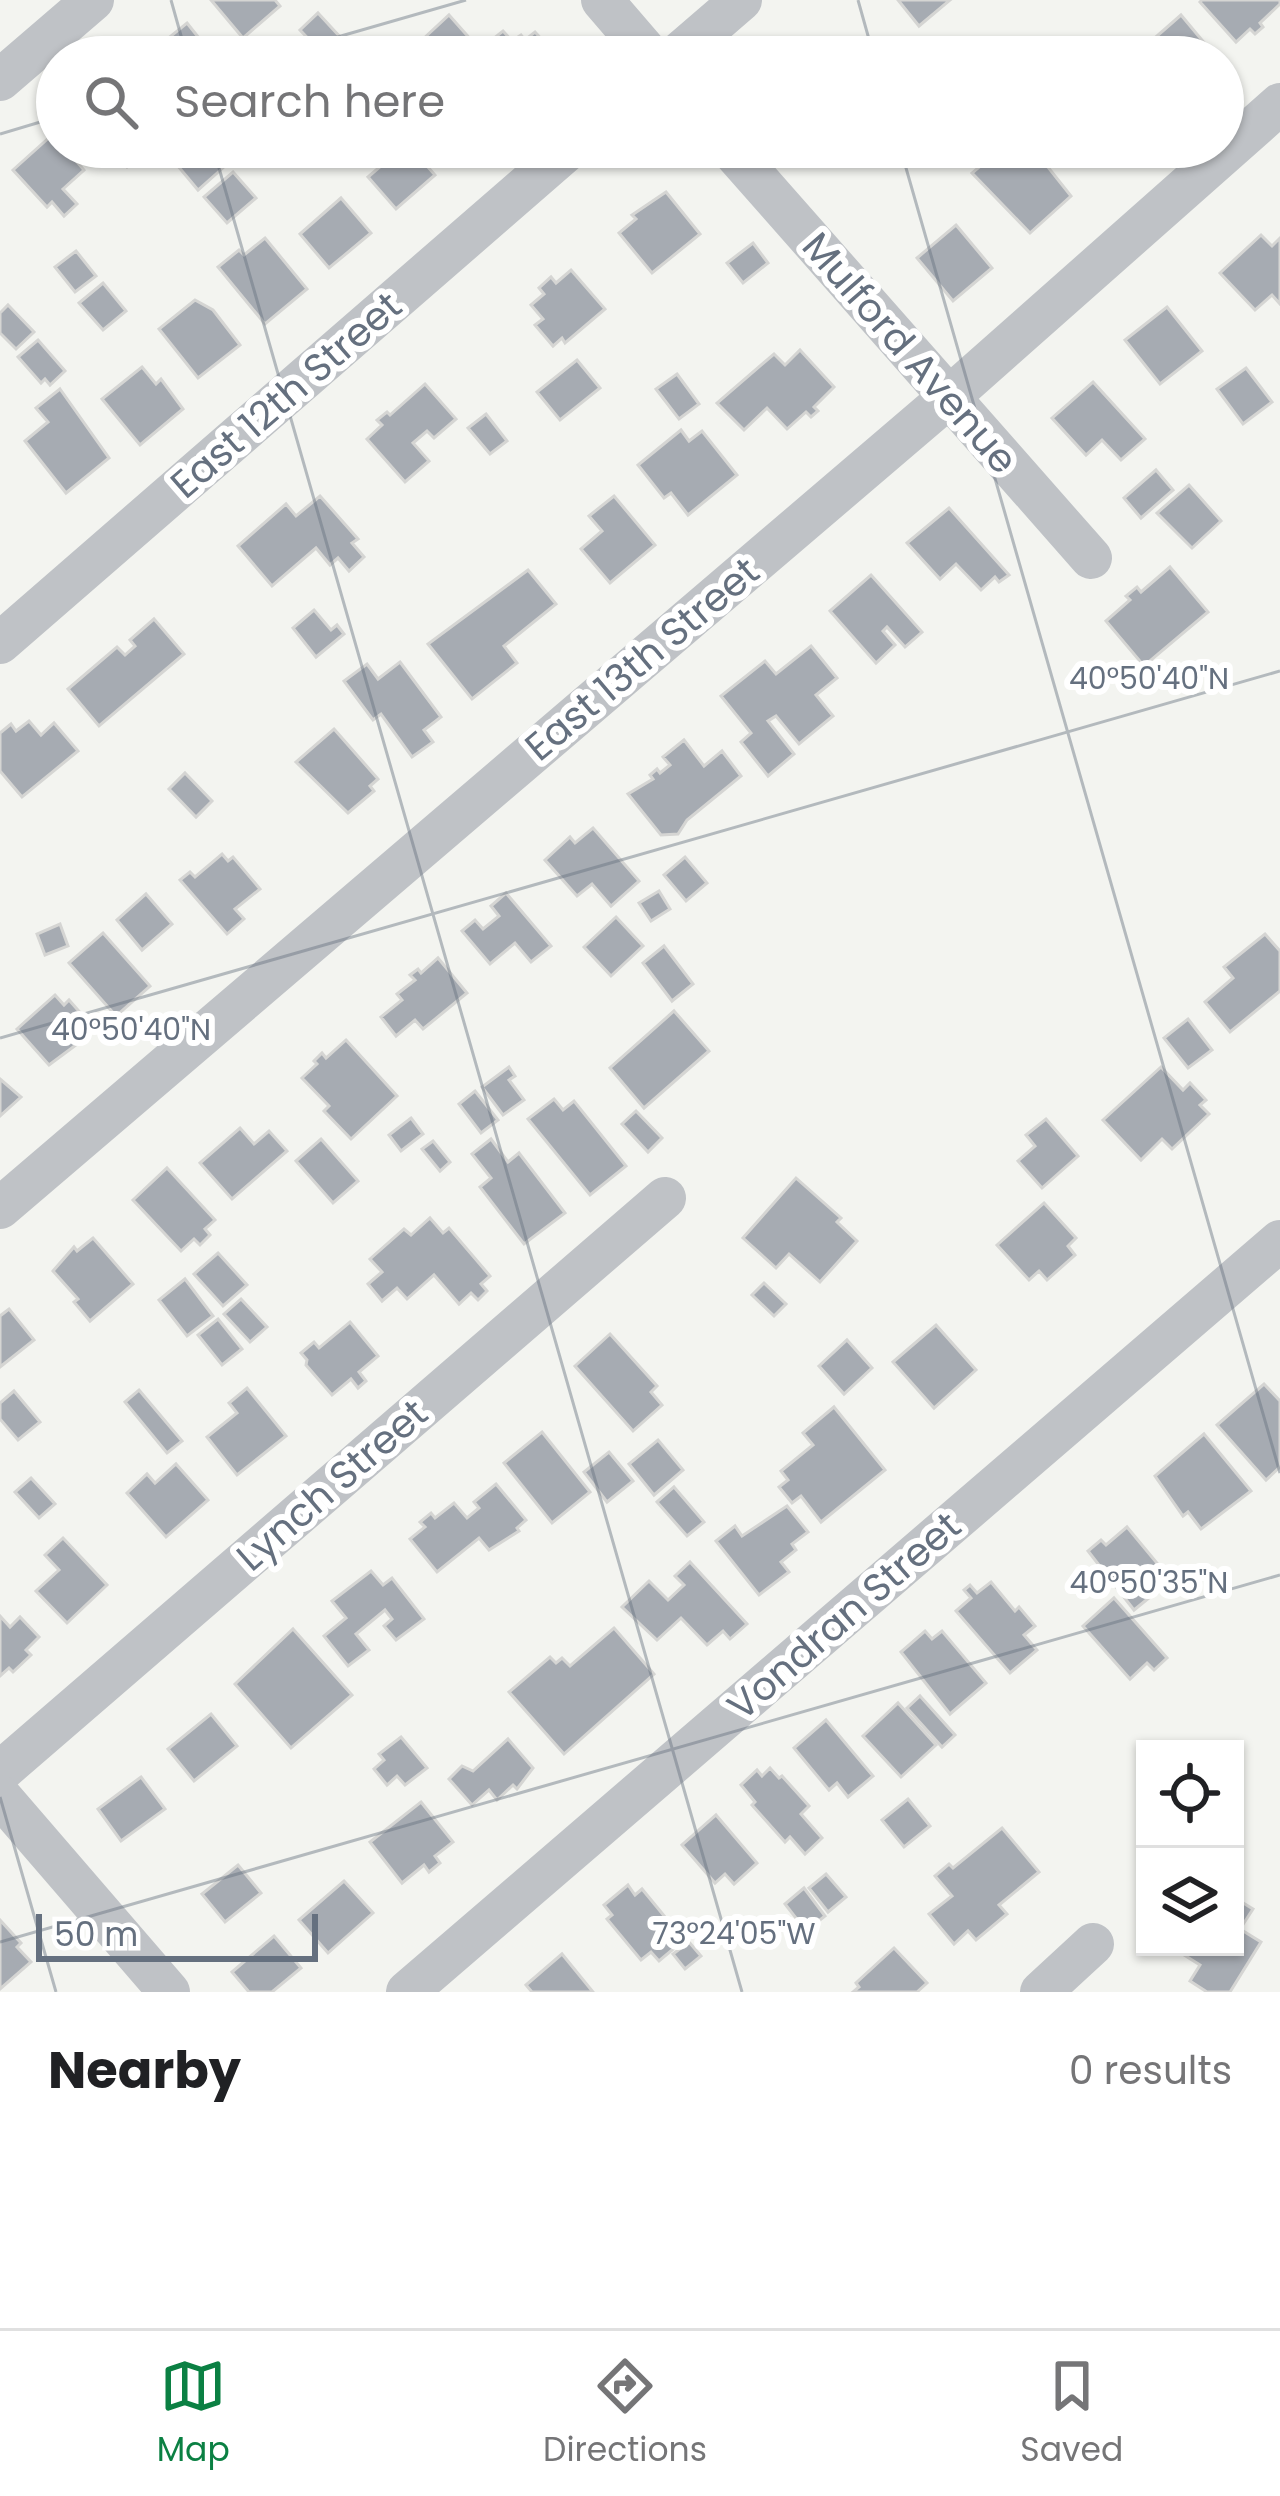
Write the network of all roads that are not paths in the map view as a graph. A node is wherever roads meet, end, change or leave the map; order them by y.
1 (93, 0) edge
2 (602, 0) edge
3 (742, 0) edge
4 (51, 36) edge
5 (633, 36) edge
6 (700, 36) edge
7 (36, 49) edge
8 (0, 80) edge
9 (1280, 104) edge
10 (1244, 136) edge
11 (547, 168) edge
12 (748, 168) edge
13 (1208, 168) edge
14 (948, 398) junction
15 (1091, 558) dead end
16 (0, 643) edge
17 (664, 1198) dead end
18 (0, 1208) edge
19 (1280, 1241) edge
20 (0, 1772) edge
21 (0, 1796) edge
22 (1093, 1944) dead end
23 (169, 1992) edge
24 (407, 1992) edge
25 (1040, 1992) edge

1 - 4 street
2 - 5 street
3 - 6 street
7 - 8 street
9 - 10 street, East 13th Street
11 - 16 street, East 12th Street
12 - 14 street, Mulford Avenue
13 - 14 street, East 13th Street
14 - 15 street, Mulford Avenue
14 - 18 street, East 13th Street
17 - 20 street, Lynch Street
19 - 24 street, Vondran Street
21 - 23 street
22 - 25 street

